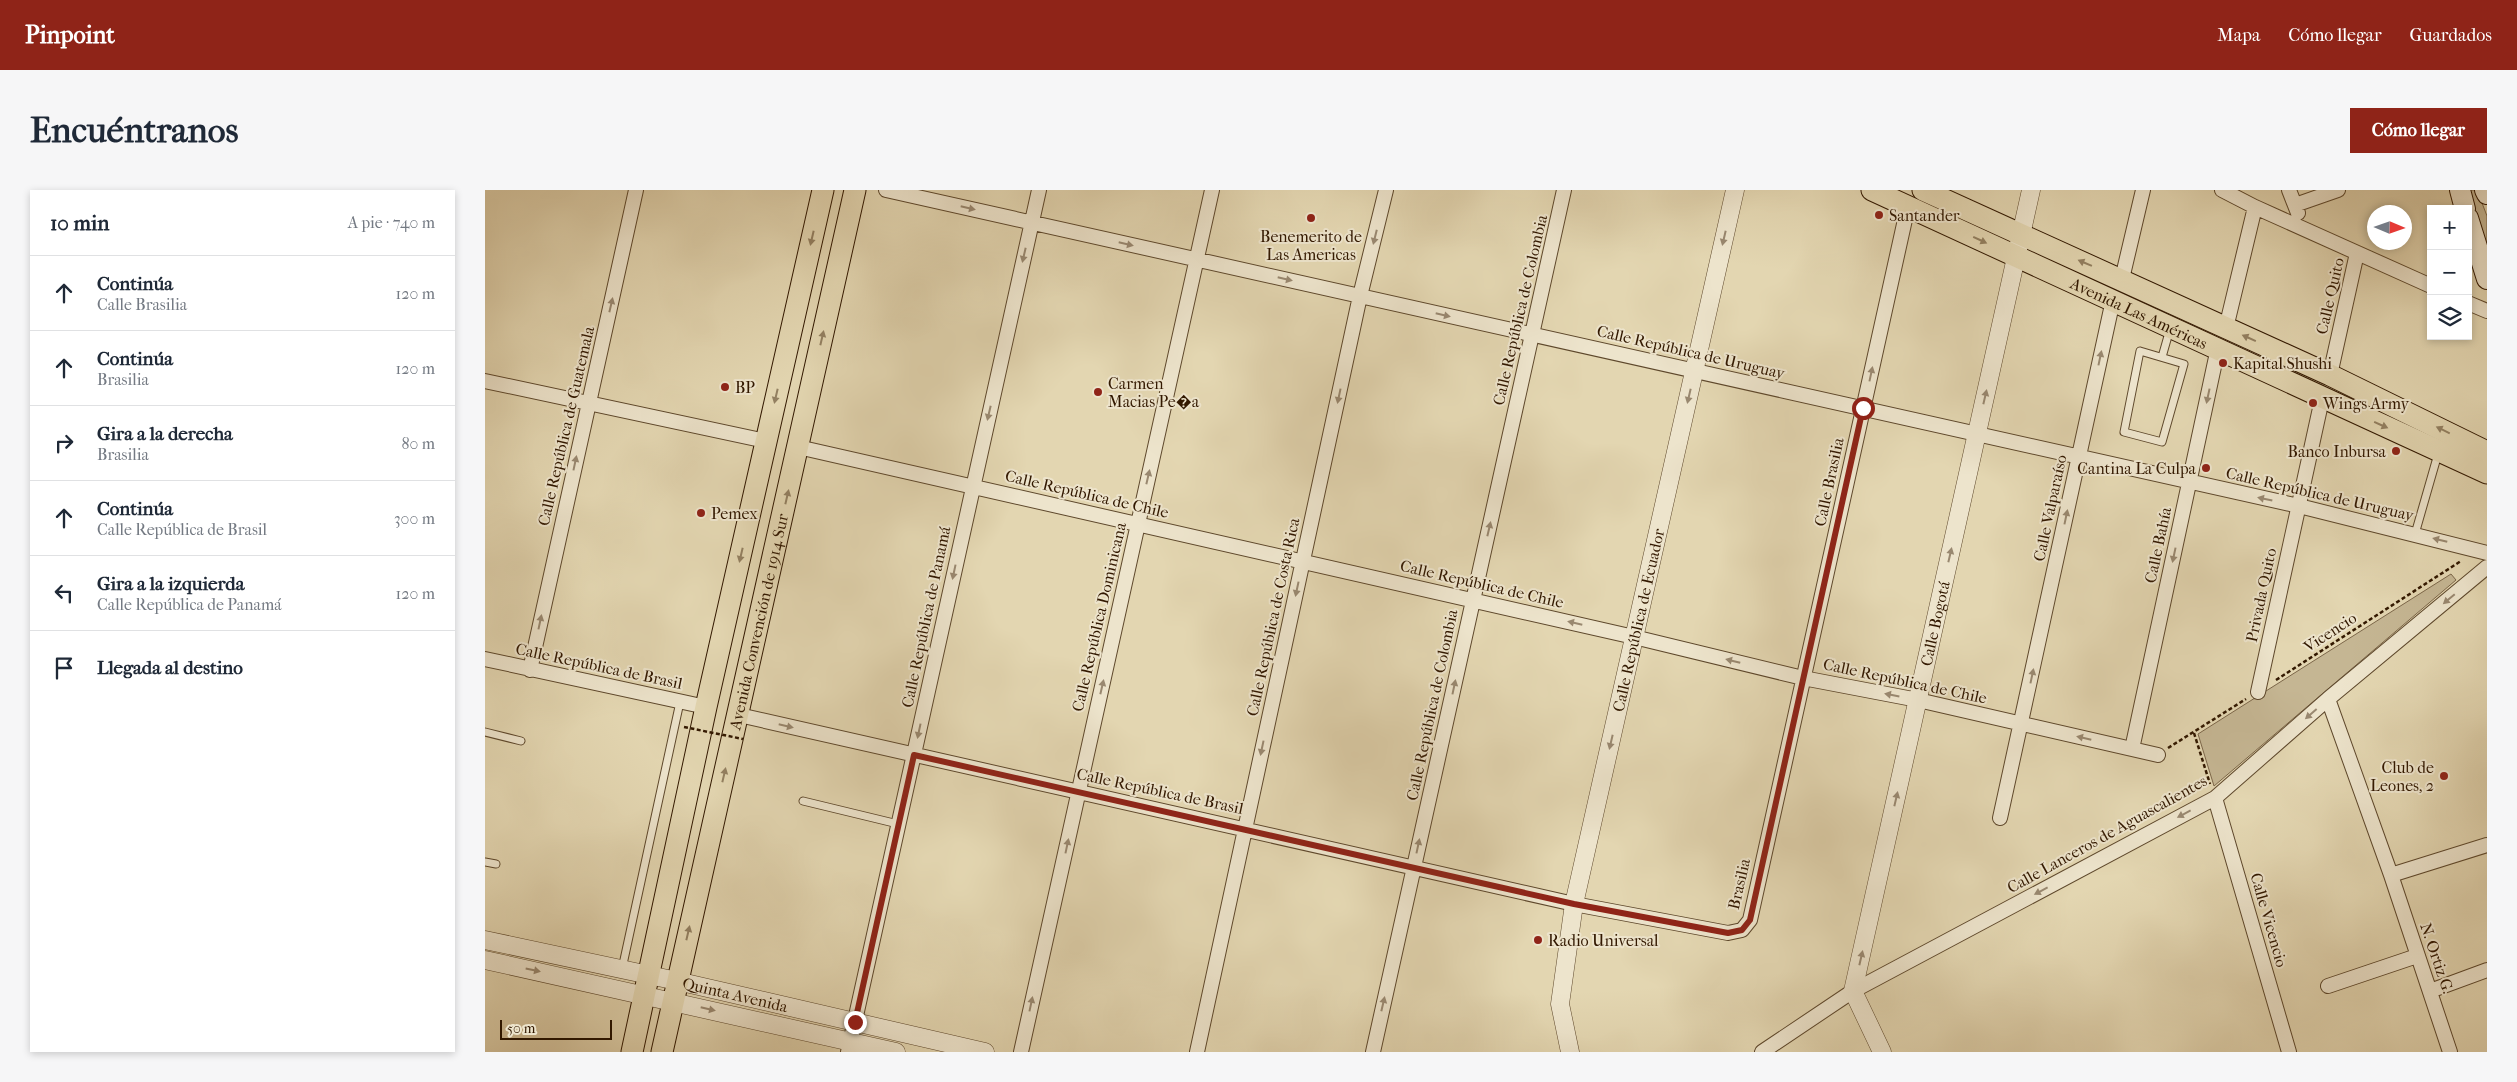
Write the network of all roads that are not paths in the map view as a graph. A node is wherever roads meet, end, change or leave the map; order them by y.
1 (636, 190) edge
2 (823, 190) edge
3 (855, 190) edge
4 (886, 190) edge
5 (1039, 190) edge
6 (1212, 190) edge
7 (1386, 190) edge
8 (1564, 190) edge
9 (1735, 190) edge
10 (1872, 190) edge
11 (1923, 190) edge
12 (2031, 190) edge
13 (2143, 190) edge
14 (2222, 190) edge
15 (2289, 190) edge
16 (2338, 190) edge
17 (2460, 190) edge
18 (2485, 190) edge
19 (2487, 194) edge
20 (2464, 205) edge
21 (1907, 206) junction
22 (2295, 206) junction
23 (2255, 207) junction
24 (1032, 222) junction
25 (2304, 228) junction
26 (2472, 231) edge
27 (2021, 235) junction
28 (2357, 253) junction
29 (2016, 257) junction
30 (1197, 259) junction
31 (2122, 279) junction
32 (2487, 279) edge
33 (2427, 284) edge
34 (1360, 296) junction
35 (2113, 300) junction
36 (2472, 305) edge
37 (2487, 311) edge
38 (2171, 327) junction
39 (2226, 328) junction
40 (1532, 334) junction
41 (2218, 348) junction
42 (2162, 357) junction
43 (1694, 371) junction
44 (2330, 375) junction
45 (485, 381) edge
46 (2323, 399) junction
47 (589, 403) junction
48 (1863, 408) junction
49 (1977, 434) junction
50 (766, 441) junction
51 (798, 447) junction
52 (2439, 451) junction
53 (2487, 452) edge
54 (2079, 457) junction
55 (2487, 474) edge
56 (2189, 482) junction
57 (973, 486) junction
58 (2299, 506) junction
59 (1138, 524) junction
60 (2415, 534) junction
61 (2483, 552) edge
62 (1303, 561) junction
63 (2487, 568) edge
64 (1473, 600) junction
65 (1634, 637) junction
66 (485, 660) edge
67 (530, 670) junction
68 (1803, 678) junction
69 (2258, 692) road end
70 (2328, 699) junction
71 (1918, 700) junction
72 (680, 702) junction
73 (706, 707) junction
74 (739, 715) junction
75 (2022, 724) junction
76 (485, 732) edge
77 (521, 741) dead end
78 (2132, 750) junction
79 (914, 755) junction
80 (2158, 755) road end
81 (1079, 791) junction
82 (2215, 798) junction
83 (803, 801) dead end
84 (2000, 818) dead end
85 (898, 824) junction
86 (1245, 828) junction
87 (2487, 845) edge
88 (485, 862) edge
89 (496, 864) dead end
90 (1414, 866) junction
91 (2391, 875) junction
92 (1574, 904) junction
93 (485, 940) edge
94 (2417, 956) junction
95 (485, 960) edge
96 (622, 970) junction
97 (2487, 970) edge
98 (647, 985) junction
99 (2328, 986) dead end
100 (2430, 990) junction
101 (675, 991) junction
102 (1853, 991) junction
103 (855, 1022) junction
104 (849, 1047) edge
105 (632, 1052) edge
106 (662, 1052) edge
107 (895, 1052) edge
108 (985, 1052) edge
109 (1021, 1052) edge
110 (1197, 1052) edge
111 (1373, 1052) edge
112 (1570, 1052) edge
113 (1762, 1052) edge
114 (1882, 1052) edge
115 (2289, 1052) edge
116 (2450, 1052) edge

47 -> 1 street, Calle República de Guatemala
2 -> 50 main road, Avenida Convención de 1914 Sur
51 -> 3 main road, Avenida Convención de 1914 Sur
4 -> 24 street, Calle República de Uruguay
5 - 24 street, Calle República de Panamá
6 - 30 street, Calle República Dominicana
7 -> 34 street, Calle República de Costa Rica
8 - 40 street, Calle República de Colombia
9 -> 43 street, Calle República de Ecuador
10 - 21 main road, Avenida Las Américas
11 - 27 main road, Avenida Las Américas
12 - 27 street, Calle Bogotá
13 - 31 street
14 - 23 street
15 - 22 street
16 - 22 street
17 - 20 main road
18 - 19 main road
21 -> 29 main road, Avenida Las Américas
48 -> 21 street, Calle Brasilia
22 - 25 street
23 - 25 street
23 - 39 street
24 -> 30 street, Calle República de Uruguay
24 -> 57 street, Calle República de Panamá
25 - 28 street
26 - 32 main road
27 - 29 street, Calle Bogotá
31 -> 27 main road, Avenida Las Américas
28 - 33 street
28 - 44 street, Calle Quito
29 - 35 main road, Avenida Las Américas
49 -> 29 street, Calle Bogotá
30 -> 34 street, Calle República de Uruguay
59 -> 30 street, Calle República Dominicana
31 - 39 main road, Avenida Las Américas
34 -> 40 street, Calle República de Uruguay
34 -> 62 street, Calle República de Costa Rica
35 - 38 main road, Avenida Las Américas
54 -> 35 street, Calle Valparaíso
36 - 37 street
38 - 41 main road, Avenida Las Américas
38 - 42 lane
44 -> 39 main road, Avenida Las Américas
40 - 43 street, Calle República de Uruguay
64 -> 40 street, Calle República de Colombia
41 - 46 main road, Avenida Las Américas
41 -> 56 street, Calle Bahía
42 - 42 lane
43 - 48 street, Calle República de Uruguay
43 -> 65 street, Calle República de Ecuador
53 -> 44 main road, Avenida Las Américas
45 - 47 street
46 -> 52 main road, Avenida Las Américas
46 - 58 street
47 - 50 street
67 -> 47 street, Calle República de Guatemala
48 - 49 street, Calle República de Uruguay
48 - 68 street, Calle Brasilia
49 - 54 street, Calle República de Uruguay
71 -> 49 street, Calle Bogotá
50 -> 73 main road, Avenida Convención de 1914 Sur
51 - 57 street, Calle República de Chile
74 -> 51 main road, Avenida Convención de 1914 Sur
52 - 55 main road, Avenida Las Américas
52 - 60 lane
54 - 56 street, Calle República de Uruguay
75 -> 54 street, Calle Valparaíso
58 -> 56 street, Calle República de Uruguay
56 -> 78 street, Calle Bahía
57 - 59 street, Calle República de Chile
57 -> 79 street, Calle República de Panamá
58 - 60 street, Calle República de Uruguay
58 - 69 street, Privada Quito
59 - 62 street, Calle República de Chile
81 -> 59 street, Calle República Dominicana
61 -> 60 street, Calle República de Uruguay
62 - 64 street, Calle República de Chile
62 -> 86 street, Calle República de Costa Rica
63 -> 70 street, Calle Lanceros de Aguascalientes
65 -> 64 street, Calle República de Chile
90 -> 64 street, Calle República de Colombia
68 -> 65 street, Calle República de Chile
65 -> 92 street, Calle República de Ecuador
66 - 67 street, Calle República de Brasil
67 - 72 street, Calle República de Brasil
71 -> 68 street, Calle República de Chile
68 - 92 street, Brasilia
70 -> 82 street, Calle Lanceros de Aguascalientes
70 - 91 street, N. Ortiz G.
71 - 75 street, Calle República de Chile
102 -> 71 street, Calle Bogotá
72 - 73 street, Calle República de Brasil
72 - 96 lane
73 - 98 main road, Avenida Convención de 1914 Sur
74 -> 79 street, Calle República de Brasil
101 -> 74 main road, Avenida Convención de 1914 Sur
78 -> 75 street, Calle República de Chile
75 - 84 street, Calle Valparaíso
76 - 77 lane
78 - 80 street, Calle República de Chile
79 - 81 street, Calle República de Brasil
79 - 85 street, Calle República de Panamá
81 - 86 street, Calle República de Brasil
109 -> 81 street, Calle República Dominicana
82 -> 102 street, Calle Lanceros de Aguascalientes
82 - 115 street, Calle Vicencio
83 - 85 lane
85 - 103 street, Calle República de Panamá
86 - 90 street, Calle República de Brasil
86 - 110 street, Calle República de Costa Rica
87 - 91 street
88 - 89 lane
90 - 92 street, Calle República de Brasil
111 -> 90 street, Calle República de Colombia
91 - 94 street, N. Ortiz G.
92 - 112 street, Calle República de Ecuador
93 - 96 street, Quinta Avenida
94 - 99 street
94 - 100 street, N. Ortiz G.
95 -> 98 street, Quinta Avenida
96 - 98 street, Quinta Avenida
97 - 100 street
98 - 101 street, Quinta Avenida
98 - 105 main road, Avenida Convención de 1914 Sur
100 - 116 street, N. Ortiz G.
101 - 103 street, Quinta Avenida
101 -> 104 street, Quinta Avenida
101 - 106 main road, Avenida Convención de 1914 Sur
102 - 113 street, Calle Lanceros de Aguascalientes
102 - 114 street
103 - 104 street, Calle República de Panamá
103 - 108 street, Quinta Avenida
104 - 107 street, Quinta Avenida

